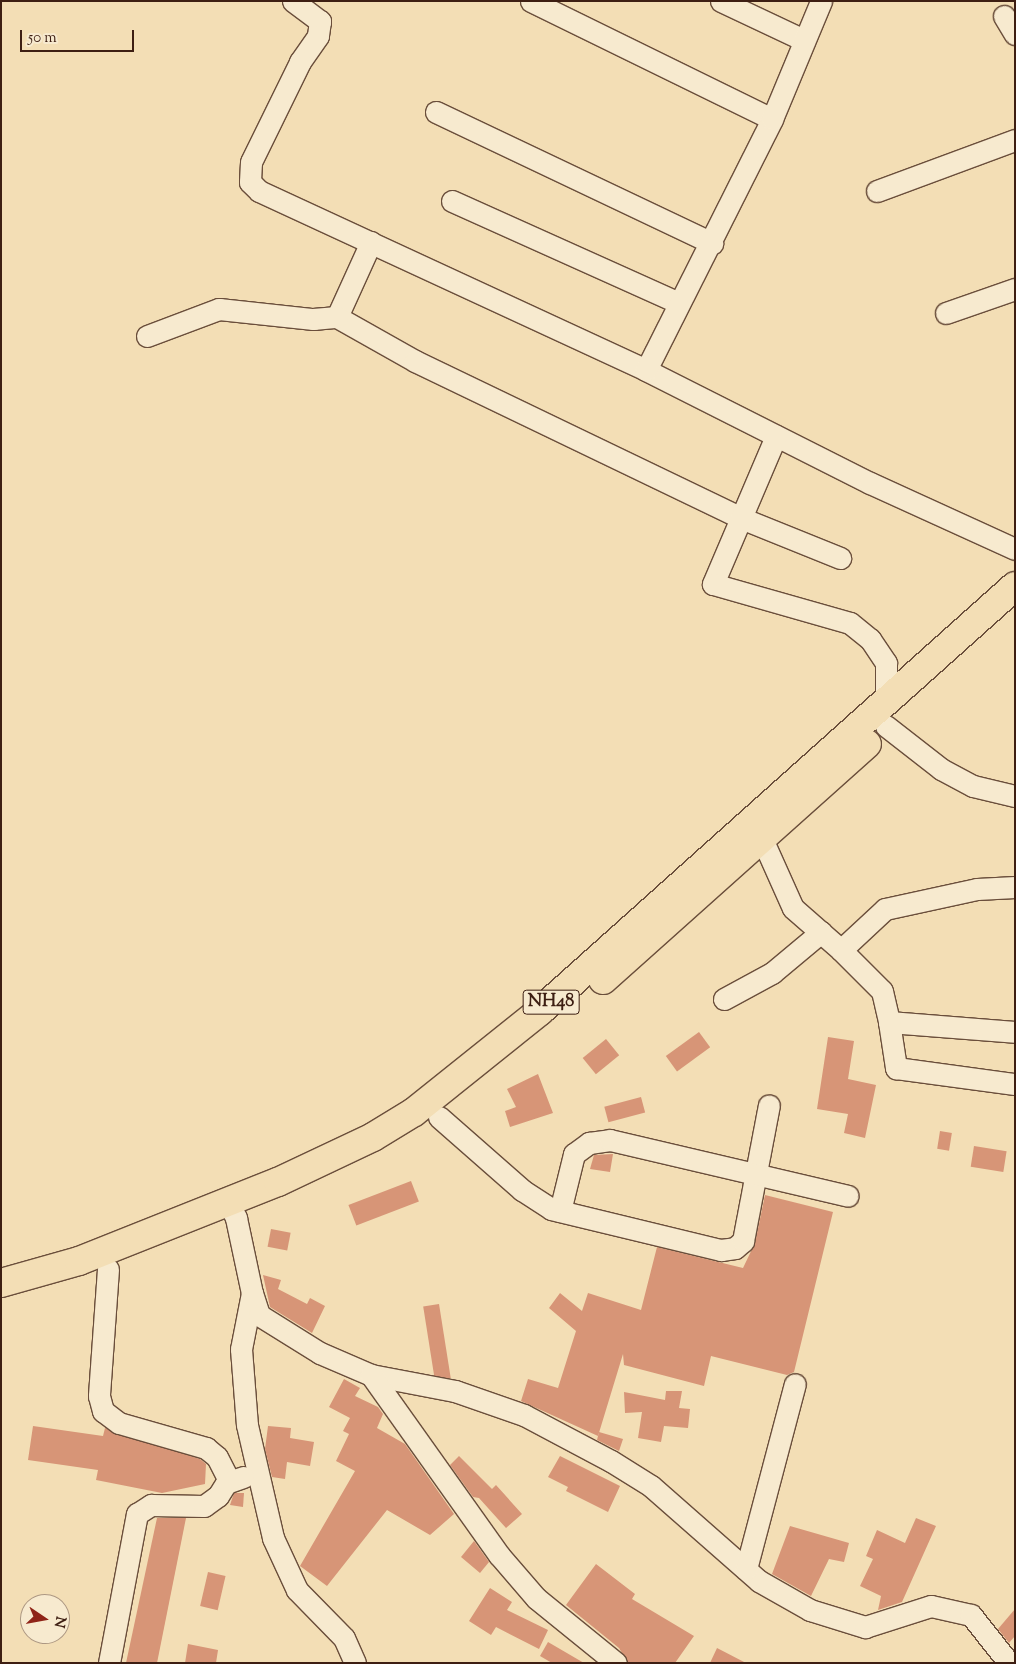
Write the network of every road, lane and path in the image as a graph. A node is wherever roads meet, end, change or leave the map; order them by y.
1 (293, 1) edge
2 (531, 1) edge
3 (722, 1) edge
4 (821, 1) edge
5 (1004, 16) dead end
6 (1015, 34) edge
7 (804, 40) junction
8 (436, 112) dead end
9 (772, 119) junction
10 (1015, 140) edge
11 (877, 191) dead end
12 (452, 201) dead end
13 (371, 242) junction
14 (712, 243) junction
15 (1015, 289) edge
16 (677, 302) junction
17 (946, 312) dead end
18 (337, 317) junction
19 (147, 336) dead end
20 (646, 370) junction
21 (776, 436) junction
22 (741, 518) junction
23 (1015, 549) edge
24 (840, 558) dead end
25 (1015, 586) edge
26 (1015, 610) edge
27 (886, 714) junction
28 (1015, 796) edge
29 (763, 840) junction
30 (1015, 887) edge
31 (821, 932) junction
32 (842, 950) junction
33 (724, 999) dead end
34 (889, 1022) junction
35 (1015, 1032) edge
36 (1015, 1084) edge
37 (769, 1106) dead end
38 (439, 1117) junction
39 (756, 1175) junction
40 (848, 1196) dead end
41 (232, 1210) junction
42 (560, 1211) junction
43 (155, 1241) junction
44 (108, 1269) junction
45 (1, 1283) edge
46 (252, 1293) junction
47 (1, 1302) edge
48 (372, 1375) junction
49 (795, 1384) dead end
50 (258, 1475) junction
51 (229, 1481) junction
52 (746, 1569) junction
53 (109, 1663) edge
54 (355, 1663) edge
55 (616, 1663) edge
56 (1008, 1663) edge

1 - 13 street
2 - 9 street
3 - 7 street
4 - 7 street
5 - 6 street
7 - 9 street
8 - 14 street
9 - 14 street
10 - 11 street
12 - 16 street
13 - 18 street
13 - 20 street
14 - 16 street
15 - 17 street
16 - 20 street
18 - 19 street
18 - 22 street
20 - 21 street
21 - 22 street
21 - 23 street
22 - 24 street
22 - 27 street
25 - 27 highway, NH48
26 - 27 highway, NH48
27 - 28 street
27 - 29 highway, NH48
27 - 41 highway, NH48
29 - 31 street
29 - 38 highway, NH48
30 - 32 street
31 - 32 street
31 - 33 street
32 - 34 street
34 - 35 street
34 - 36 street
37 - 39 street
38 - 41 highway, NH48
38 - 42 street
39 - 40 street
39 - 42 street
39 - 42 street
41 - 43 highway, NH48
41 - 46 street
43 - 44 highway, NH48
43 - 45 highway, NH48
44 - 47 highway, NH48
44 - 51 street
46 - 48 street
46 - 50 street
48 - 52 street
48 - 55 street
49 - 52 street
50 - 51 street
50 - 54 street
51 - 53 street
52 - 56 street

